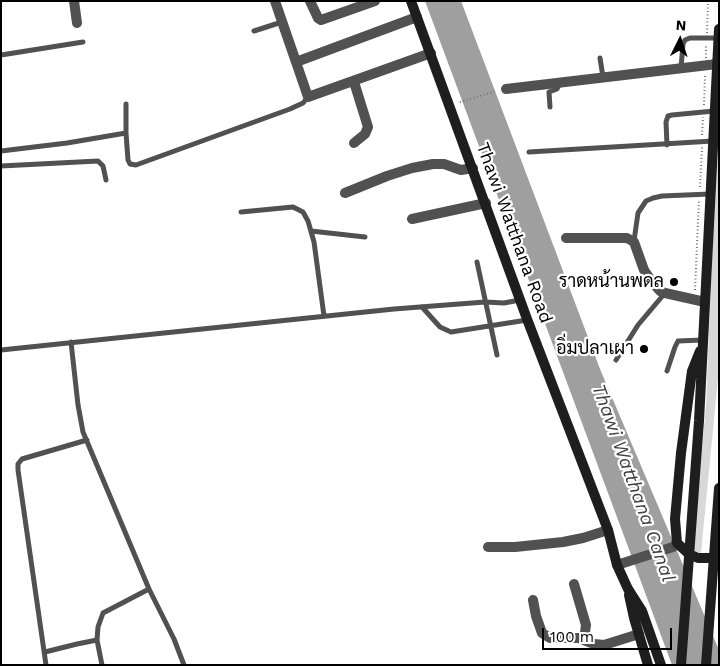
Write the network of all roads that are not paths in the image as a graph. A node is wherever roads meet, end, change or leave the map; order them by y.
1 (74, 1) edge
2 (275, 1) edge
3 (310, 1) edge
4 (375, 1) edge
5 (411, 1) edge
6 (417, 17) junction
7 (282, 22) junction
8 (77, 23) dead end
9 (719, 29) edge
10 (254, 31) dead end
11 (718, 38) edge
12 (83, 42) dead end
13 (431, 53) junction
14 (1, 55) edge
15 (600, 58) dead end
16 (296, 62) junction
17 (717, 64) junction
18 (681, 68) junction
19 (603, 77) junction
20 (354, 82) junction
21 (560, 82) junction
22 (503, 89) road end
23 (308, 97) junction
24 (126, 104) dead end
25 (550, 107) dead end
26 (714, 111) junction
27 (126, 133) junction
28 (713, 142) junction
29 (354, 143) dead end
30 (668, 145) junction
31 (1, 151) edge
32 (529, 152) dead end
33 (1, 166) edge
34 (473, 168) junction
35 (106, 180) dead end
36 (345, 194) dead end
37 (710, 194) junction
38 (486, 203) junction
39 (241, 212) dead end
40 (412, 219) dead end
41 (311, 230) junction
42 (364, 237) dead end
43 (566, 238) dead end
44 (634, 242) junction
45 (477, 262) dead end
46 (665, 293) junction
47 (521, 299) junction
48 (700, 301) junction
49 (485, 302) junction
50 (422, 307) junction
51 (324, 316) junction
52 (527, 320) junction
53 (491, 325) junction
54 (71, 342) junction
55 (703, 343) junction
56 (1, 350) edge
57 (497, 355) dead end
58 (616, 360) dead end
59 (667, 371) dead end
60 (87, 440) junction
61 (719, 488) edge
62 (608, 530) junction
63 (675, 545) junction
64 (488, 547) dead end
65 (719, 558) edge
66 (618, 565) junction
67 (574, 584) dead end
68 (149, 589) junction
69 (628, 589) junction
70 (533, 600) dead end
71 (639, 634) junction
72 (97, 640) junction
73 (584, 640) junction
74 (45, 652) junction
75 (46, 665) edge
76 (102, 665) edge
77 (184, 665) edge
78 (648, 665) edge
79 (660, 665) edge
80 (681, 665) edge
81 (706, 665) edge

1 - 8 street
2 - 7 street
3 - 4 street
5 - 6 main road, Thawi Watthana Road
6 - 13 main road, Thawi Watthana Road
6 - 16 street
7 - 10 lane
7 - 16 street
9 - 11 main road
11 - 17 main road
11 - 18 lane
12 - 14 lane
13 - 20 street
13 - 34 main road, Thawi Watthana Road
15 - 19 lane
16 - 23 street
17 - 18 street
17 - 26 main road
18 - 19 street
19 - 21 street
20 - 23 street
20 - 29 street
21 - 22 street
21 - 25 lane
23 - 27 lane
24 - 27 lane
26 - 28 main road
26 - 30 lane
27 - 31 lane
28 - 30 lane
28 - 37 main road
30 - 32 lane
33 - 35 lane
34 - 36 street
34 - 38 main road, Thawi Watthana Road
37 - 44 lane
37 - 48 main road
38 - 40 street
38 - 47 main road, Thawi Watthana Road
39 - 41 lane
41 - 42 lane
41 - 51 lane
43 - 44 street
44 - 46 street
45 - 49 lane
46 - 48 street
46 - 58 lane
47 - 49 lane
47 - 52 main road, Thawi Watthana Road
48 - 55 main road
49 - 50 lane
49 - 53 lane
50 - 51 lane
50 - 53 lane
51 - 54 lane
52 - 53 lane
52 - 62 main road, Thawi Watthana Road
53 - 57 lane
54 - 56 lane
54 - 60 lane
55 - 59 lane
55 - 63 main road
55 - 80 main road
60 - 68 lane
60 - 74 lane
61 - 81 main road
62 - 64 street
62 - 66 main road, Thawi Watthana Road
63 - 65 main road
63 - 66 street
66 - 69 main road, Thawi Watthana Road
67 - 73 street
68 - 72 lane
68 - 77 lane
69 - 71 main road, Thawi Watthana Road
69 - 79 main road, Thawi Watthana Road
70 - 73 street
71 - 73 street
71 - 78 main road, Thawi Watthana Road
72 - 74 lane
72 - 76 lane
74 - 75 lane

